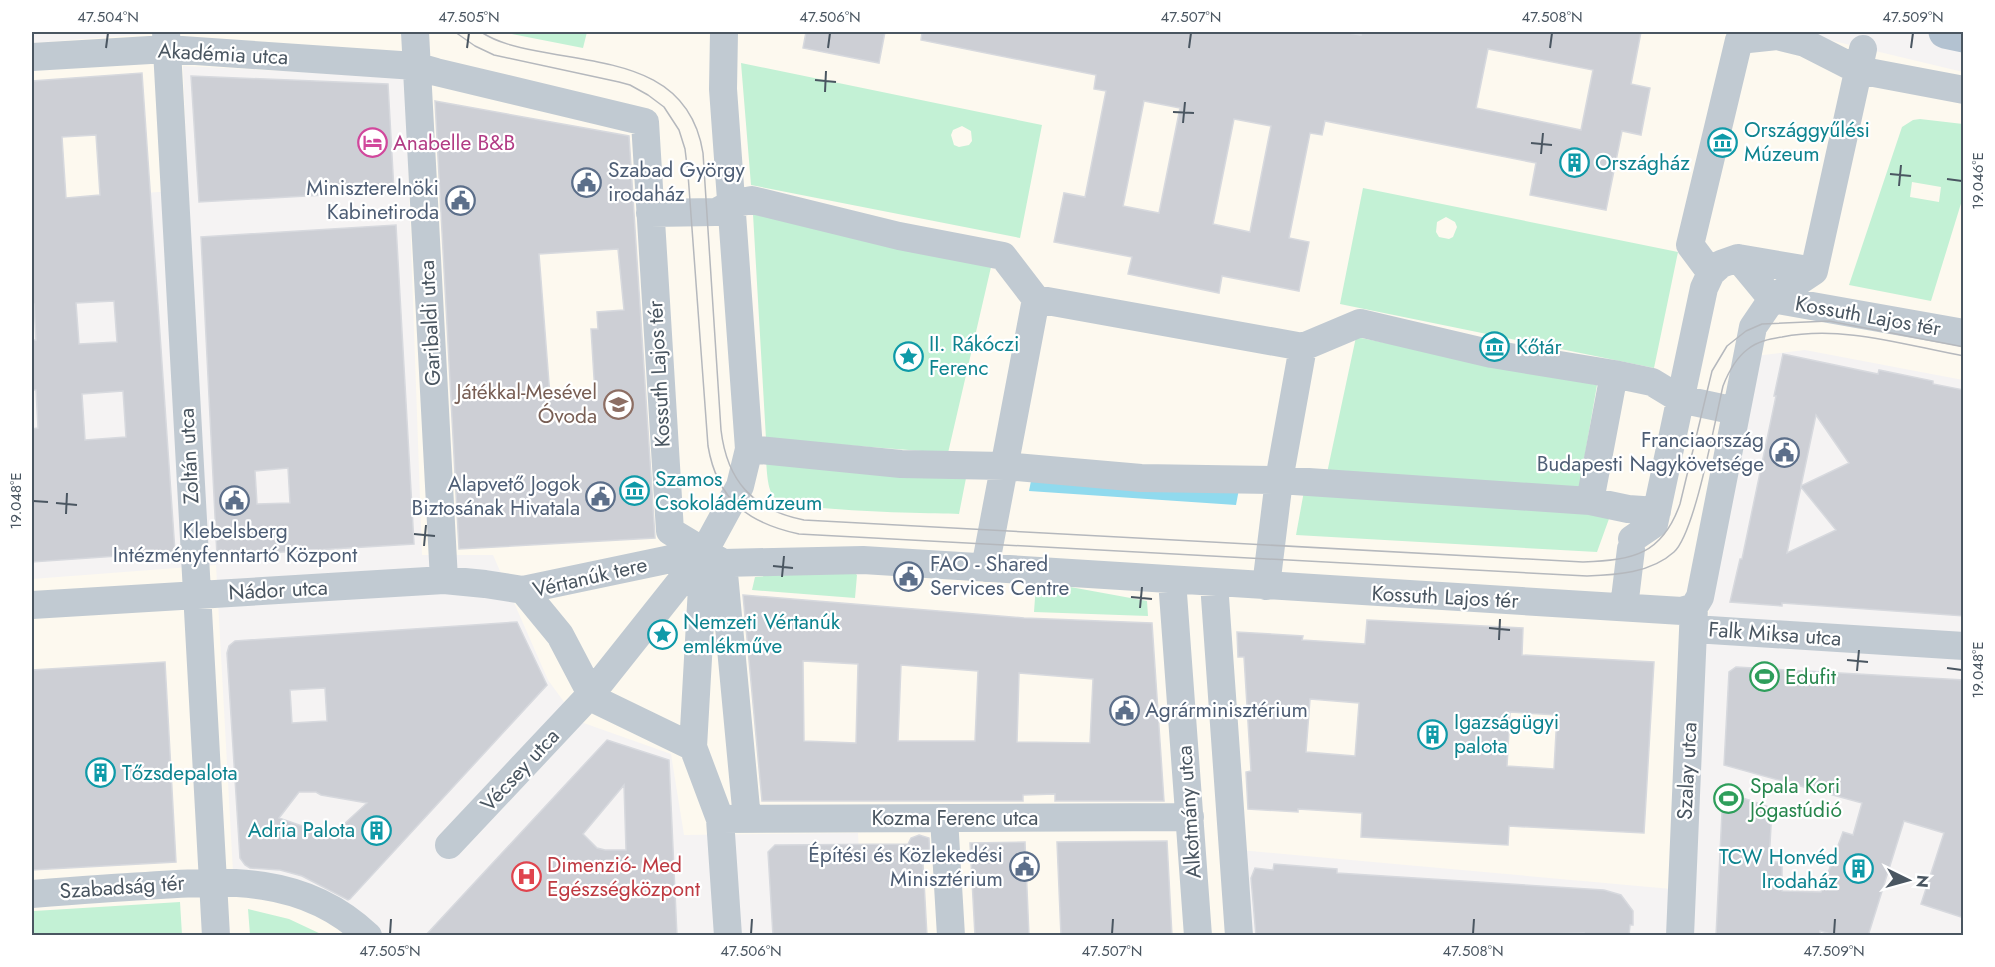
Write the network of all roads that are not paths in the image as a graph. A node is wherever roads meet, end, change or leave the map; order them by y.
1 (415, 32) edge
2 (433, 32) edge
3 (724, 32) edge
4 (1945, 32) edge
5 (1964, 36) edge
6 (167, 40) edge
7 (32, 57) edge
8 (1860, 59) junction
9 (426, 69) junction
10 (1964, 90) edge
11 (731, 204) junction
12 (650, 213) junction
13 (1738, 258) junction
14 (1814, 271) junction
15 (1711, 273) junction
16 (1036, 299) junction
17 (1772, 299) junction
18 (1960, 333) edge
19 (1303, 347) junction
20 (1614, 374) junction
21 (1680, 399) junction
22 (1736, 411) junction
23 (749, 449) junction
24 (1004, 466) junction
25 (1279, 480) junction
26 (1590, 501) junction
27 (1657, 511) junction
28 (714, 557) junction
29 (985, 568) junction
30 (444, 580) junction
31 (1172, 580) junction
32 (1214, 583) junction
33 (1266, 586) junction
34 (523, 590) junction
35 (198, 595) junction
36 (32, 605) edge
37 (1624, 608) junction
38 (1694, 618) junction
39 (1964, 646) edge
40 (591, 694) junction
41 (693, 747) junction
42 (1190, 817) junction
43 (944, 818) junction
44 (733, 819) junction
45 (449, 845) dead end
46 (213, 881) junction
47 (32, 894) edge
48 (349, 927) edge
49 (216, 936) edge
50 (368, 936) edge
51 (728, 936) edge
52 (951, 936) edge
53 (1198, 936) edge
54 (1239, 936) edge
55 (1680, 936) edge

1 - 9 street
2 - 9 street
3 - 11 street
4 - 5 main road
6 - 7 street, Akadémia utca
6 - 9 street, Akadémia utca
6 - 35 street, Zoltán utca
8 - 10 street
8 - 14 street, Kossuth Lajos tér
8 - 15 street
9 - 12 street, Kossuth Lajos tér
9 - 30 street, Garibaldi utca
11 - 12 street
11 - 16 street
11 - 23 street
12 - 28 street, Kossuth Lajos tér
13 - 14 street, Kossuth Lajos tér
13 - 15 street
13 - 17 street, Kossuth Lajos tér
14 - 17 street, Kossuth Lajos tér
15 - 21 street
16 - 19 street
16 - 24 street
17 - 18 street, Kossuth Lajos tér
17 - 22 street, Kossuth Lajos tér
19 - 20 street
19 - 25 street
20 - 21 street
20 - 26 street
21 - 22 street
21 - 27 street
22 - 38 street, Kossuth Lajos tér
23 - 24 street
23 - 28 street
24 - 25 street
24 - 29 street
25 - 26 street
25 - 33 street
26 - 27 street
27 - 37 street
28 - 29 street, Kossuth Lajos tér
28 - 34 street, Vértanúk tere
28 - 40 street, Vértanúk tere
28 - 41 street
28 - 44 street
29 - 31 street, Kossuth Lajos tér
30 - 34 street, Nádor utca
30 - 35 street, Nádor utca
31 - 32 street, Kossuth Lajos tér
31 - 42 street, Alkotmány utca
32 - 33 street, Kossuth Lajos tér
32 - 54 street, Alkotmány utca
33 - 37 street, Kossuth Lajos tér
34 - 40 street, Vértanúk tere
35 - 36 street, Nádor utca
35 - 46 street, Zoltán utca
37 - 38 street, Kossuth Lajos tér
38 - 39 street, Falk Miksa utca
38 - 55 street, Szalay utca
40 - 41 street
40 - 45 street, Vécsey utca
41 - 44 street
42 - 43 street, Kozma Ferenc utca
42 - 53 street, Alkotmány utca
43 - 44 street, Kozma Ferenc utca
43 - 52 street
44 - 51 street
46 - 47 street, Szabadság tér
46 - 48 street, Szabadság tér
46 - 49 street, Szabadság tér
48 - 50 street, Szabadság tér

